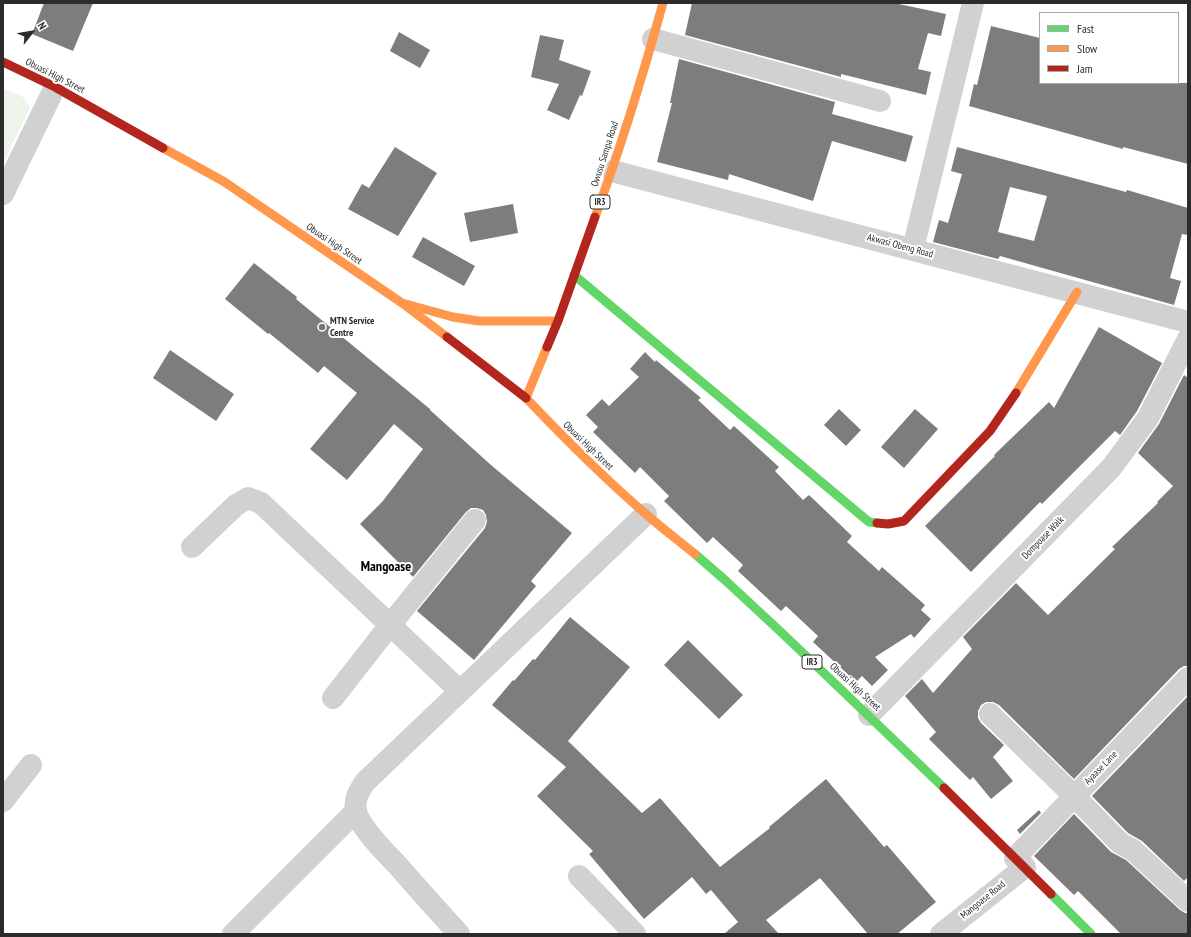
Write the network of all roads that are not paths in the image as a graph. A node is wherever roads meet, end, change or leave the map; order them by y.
1 (663, 3) edge
2 (974, 3) edge
3 (653, 39) junction
4 (3, 62) edge
5 (55, 87) junction
6 (880, 101) dead end
7 (612, 171) junction
8 (3, 194) edge
9 (913, 249) junction
10 (574, 275) junction
11 (1077, 292) junction
12 (402, 303) junction
13 (558, 320) junction
14 (1188, 322) edge
15 (1188, 339) edge
16 (526, 398) junction
17 (646, 514) junction
18 (475, 520) dead end
19 (192, 547) dead end
20 (390, 625) junction
21 (1188, 678) edge
22 (460, 691) junction
23 (332, 698) dead end
24 (990, 714) dead end
25 (869, 715) junction
26 (31, 765) dead end
27 (1074, 796) junction
28 (3, 801) edge
29 (356, 811) junction
30 (1020, 862) junction
31 (579, 876) dead end
32 (1188, 902) edge
33 (233, 934) edge
34 (459, 934) edge
35 (635, 934) edge
36 (941, 934) edge
37 (1091, 934) edge

1 - 3 main road, Owusu Sampa Road / IR3
2 - 9 street
3 - 6 street
3 - 7 main road, Owusu Sampa Road / IR3
4 - 5 main road, Obuasi High Street
5 - 8 street
5 - 12 main road, Obuasi High Street
7 - 9 street, Akwasi Obeng Road
7 - 10 main road, Owusu Sampa Road / IR3
9 - 11 street, Akwasi Obeng Road
10 - 11 main road
10 - 13 main road, Owusu Sampa Road / IR3
11 - 14 street, Akwasi Obeng Road
12 - 13 main road
12 - 16 main road, Obuasi High Street
13 - 16 main road, Owusu Sampa Road / IR3
15 - 25 street, Dompoase Walk
16 - 17 main road, Obuasi High Street / IR3
17 - 22 street
17 - 25 main road, Obuasi High Street / IR3
18 - 20 street
19 - 20 street
20 - 22 street
20 - 23 street
21 - 27 street, Ayaase Lane
22 - 29 street
24 - 27 street
25 - 30 main road, Obuasi High Street / IR3
26 - 28 street
27 - 30 street, Ayaase Lane
27 - 32 street
29 - 33 street
29 - 34 street
30 - 36 street, Mangoase Road
30 - 37 main road, Obuasi High Street / IR3
31 - 35 street

